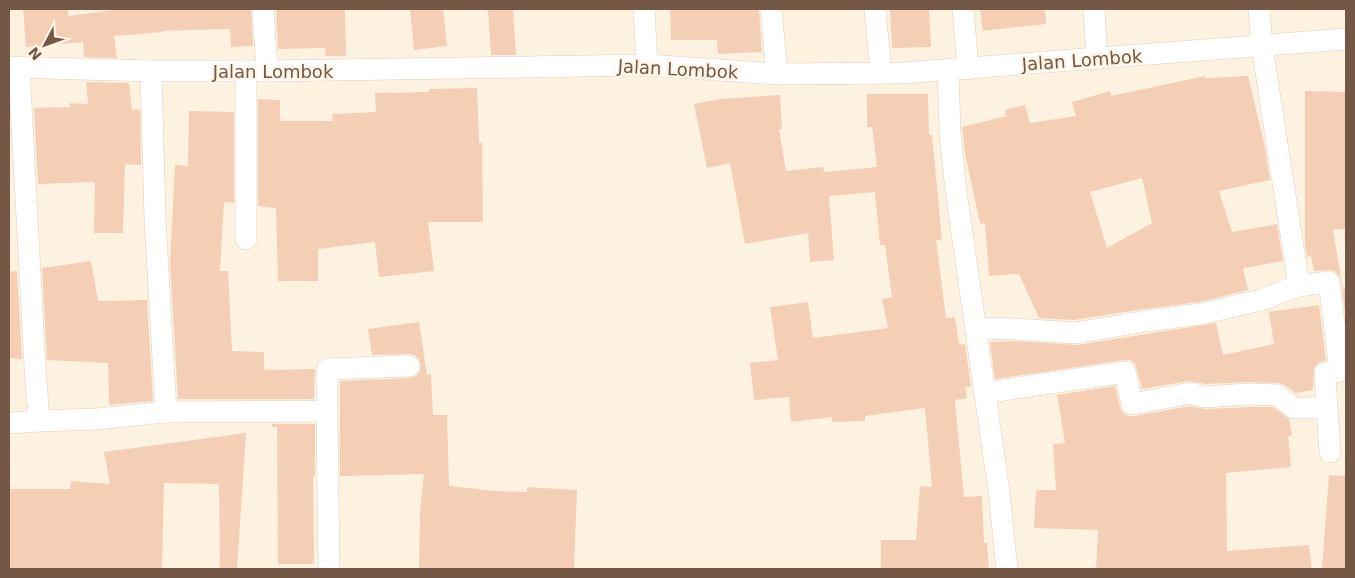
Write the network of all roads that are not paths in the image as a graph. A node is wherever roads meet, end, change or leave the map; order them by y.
1 (263, 9) edge
2 (644, 9) edge
3 (771, 9) edge
4 (875, 9) edge
5 (963, 9) edge
6 (1094, 9) edge
7 (1258, 9) edge
8 (1346, 39) edge
9 (1262, 46) junction
10 (1097, 58) junction
11 (647, 65) junction
12 (14, 67) edge
13 (958, 69) junction
14 (152, 71) junction
15 (257, 71) junction
16 (881, 73) junction
17 (778, 74) junction
18 (246, 239) dead end
19 (1299, 286) junction
20 (976, 328) junction
21 (409, 366) dead end
22 (984, 393) junction
23 (1327, 408) junction
24 (327, 410) junction
25 (166, 412) junction
26 (39, 421) junction
27 (9, 423) edge
28 (1330, 452) dead end
29 (329, 569) edge
30 (1007, 569) edge

1 - 15 street
2 - 11 street
3 - 17 street
4 - 16 street
5 - 13 street
6 - 10 street
7 - 9 street
8 - 9 street, Jalan Lombok
9 - 10 street, Jalan Lombok
9 - 19 street
10 - 13 street, Jalan Lombok
11 - 15 street, Jalan Lombok
11 - 17 street, Jalan Lombok
12 - 14 street, Jalan Lombok
12 - 26 street
13 - 16 street, Jalan Lombok
13 - 20 street
14 - 15 street, Jalan Lombok
14 - 25 street
15 - 18 street
16 - 17 street, Jalan Lombok
19 - 20 street
19 - 23 street
20 - 22 street
21 - 24 street
22 - 23 street
22 - 30 street
23 - 28 street
24 - 25 street
24 - 29 street
25 - 26 street
26 - 27 street

